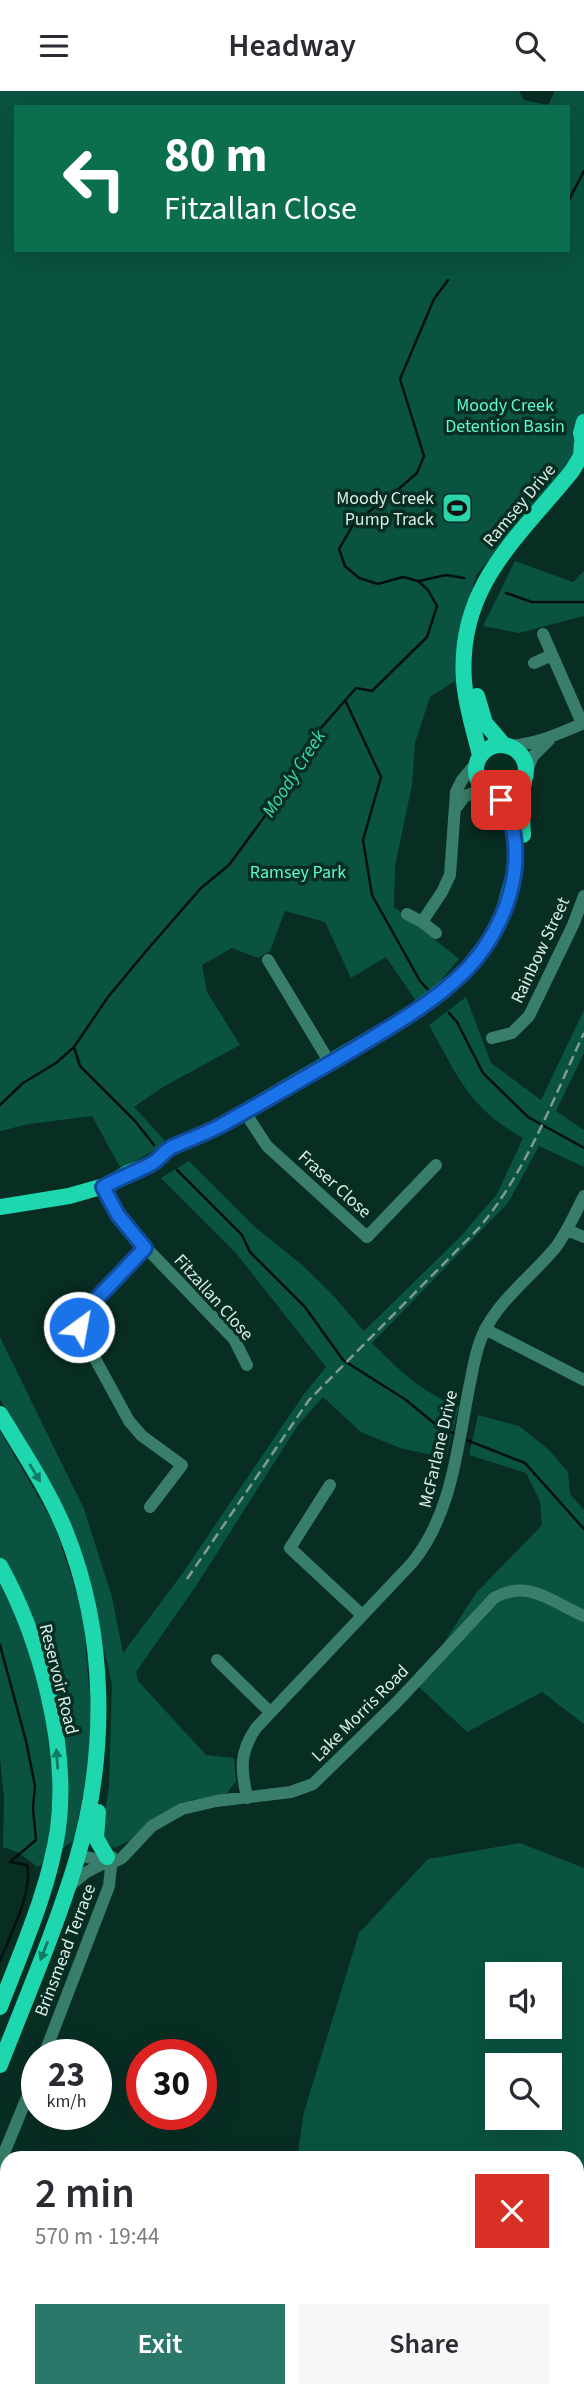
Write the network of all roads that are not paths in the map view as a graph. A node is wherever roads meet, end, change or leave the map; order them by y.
1 (584, 422) edge
2 (583, 444) edge
3 (584, 474) edge
4 (543, 635) dead end
5 (552, 655) junction
6 (534, 663) dead end
7 (583, 723) edge
8 (553, 737) junction
9 (507, 745) junction
10 (479, 759) junction
11 (525, 777) junction
12 (491, 792) junction
13 (456, 808) junction
14 (584, 896) edge
15 (407, 914) dead end
16 (422, 922) junction
17 (436, 933) dead end
18 (268, 960) dead end
19 (407, 1017) junction
20 (492, 1038) dead end
21 (330, 1063) junction
22 (244, 1111) junction
23 (436, 1165) dead end
24 (103, 1187) junction
25 (584, 1196) edge
26 (0, 1207) edge
27 (568, 1230) junction
28 (584, 1237) edge
29 (145, 1248) junction
30 (485, 1329) junction
31 (247, 1364) dead end
32 (584, 1380) edge
33 (0, 1414) edge
34 (330, 1485) dead end
35 (150, 1507) dead end
36 (0, 1566) edge
37 (362, 1615) junction
38 (584, 1616) edge
39 (93, 1630) junction
40 (216, 1660) dead end
41 (269, 1711) junction
42 (247, 1798) junction
43 (58, 1828) junction
44 (76, 1852) junction
45 (109, 1860) junction
46 (68, 1887) junction
47 (0, 2007) edge
48 (0, 2013) edge
49 (50, 2039) edge
50 (0, 2065) edge
51 (21, 2112) edge
52 (5, 2151) edge

1 - 2 main road, Ramsey Drive
2 - 10 main road, Ramsey Drive
3 - 9 main road, Ramsey Drive
4 - 5 street
5 - 6 street
5 - 7 street
7 - 8 street
8 - 9 street
8 - 11 street
9 - 10 main road
9 - 11 main road
10 - 12 main road
10 - 13 street
11 - 12 main road
11 - 19 main road
12 - 13 street
12 - 19 main road
13 - 16 street
14 - 20 street, Rainbow Street
15 - 16 street
16 - 17 street
18 - 21 street
19 - 21 main road
21 - 22 main road
22 - 23 street, Fraser Close
22 - 24 main road
24 - 26 main road
24 - 29 street, Fitzallan Close
25 - 27 street, McFarlane Drive
27 - 28 street
27 - 30 street, McFarlane Drive
29 - 31 street, Fitzallan Close
29 - 35 street
30 - 32 street
30 - 37 street, McFarlane Drive
33 -> 39 main road
34 - 37 street
43 -> 36 main road, Reservoir Road
37 - 41 street, McFarlane Drive
38 - 42 street, Lake Morris Road
39 - 44 main road, Reservoir Road
39 - 45 main road
40 - 41 street
41 - 42 street, McFarlane Drive
42 - 45 street, Lake Morris Road
43 - 44 main road
43 - 47 main road, Reservoir Road
44 - 45 street
44 - 46 main road, Reservoir Road
44 - 48 main road
45 - 46 street, Lake Morris Road
45 - 49 street, Brinsmead Terrace
46 -> 50 main road, Reservoir Road
51 - 52 street

